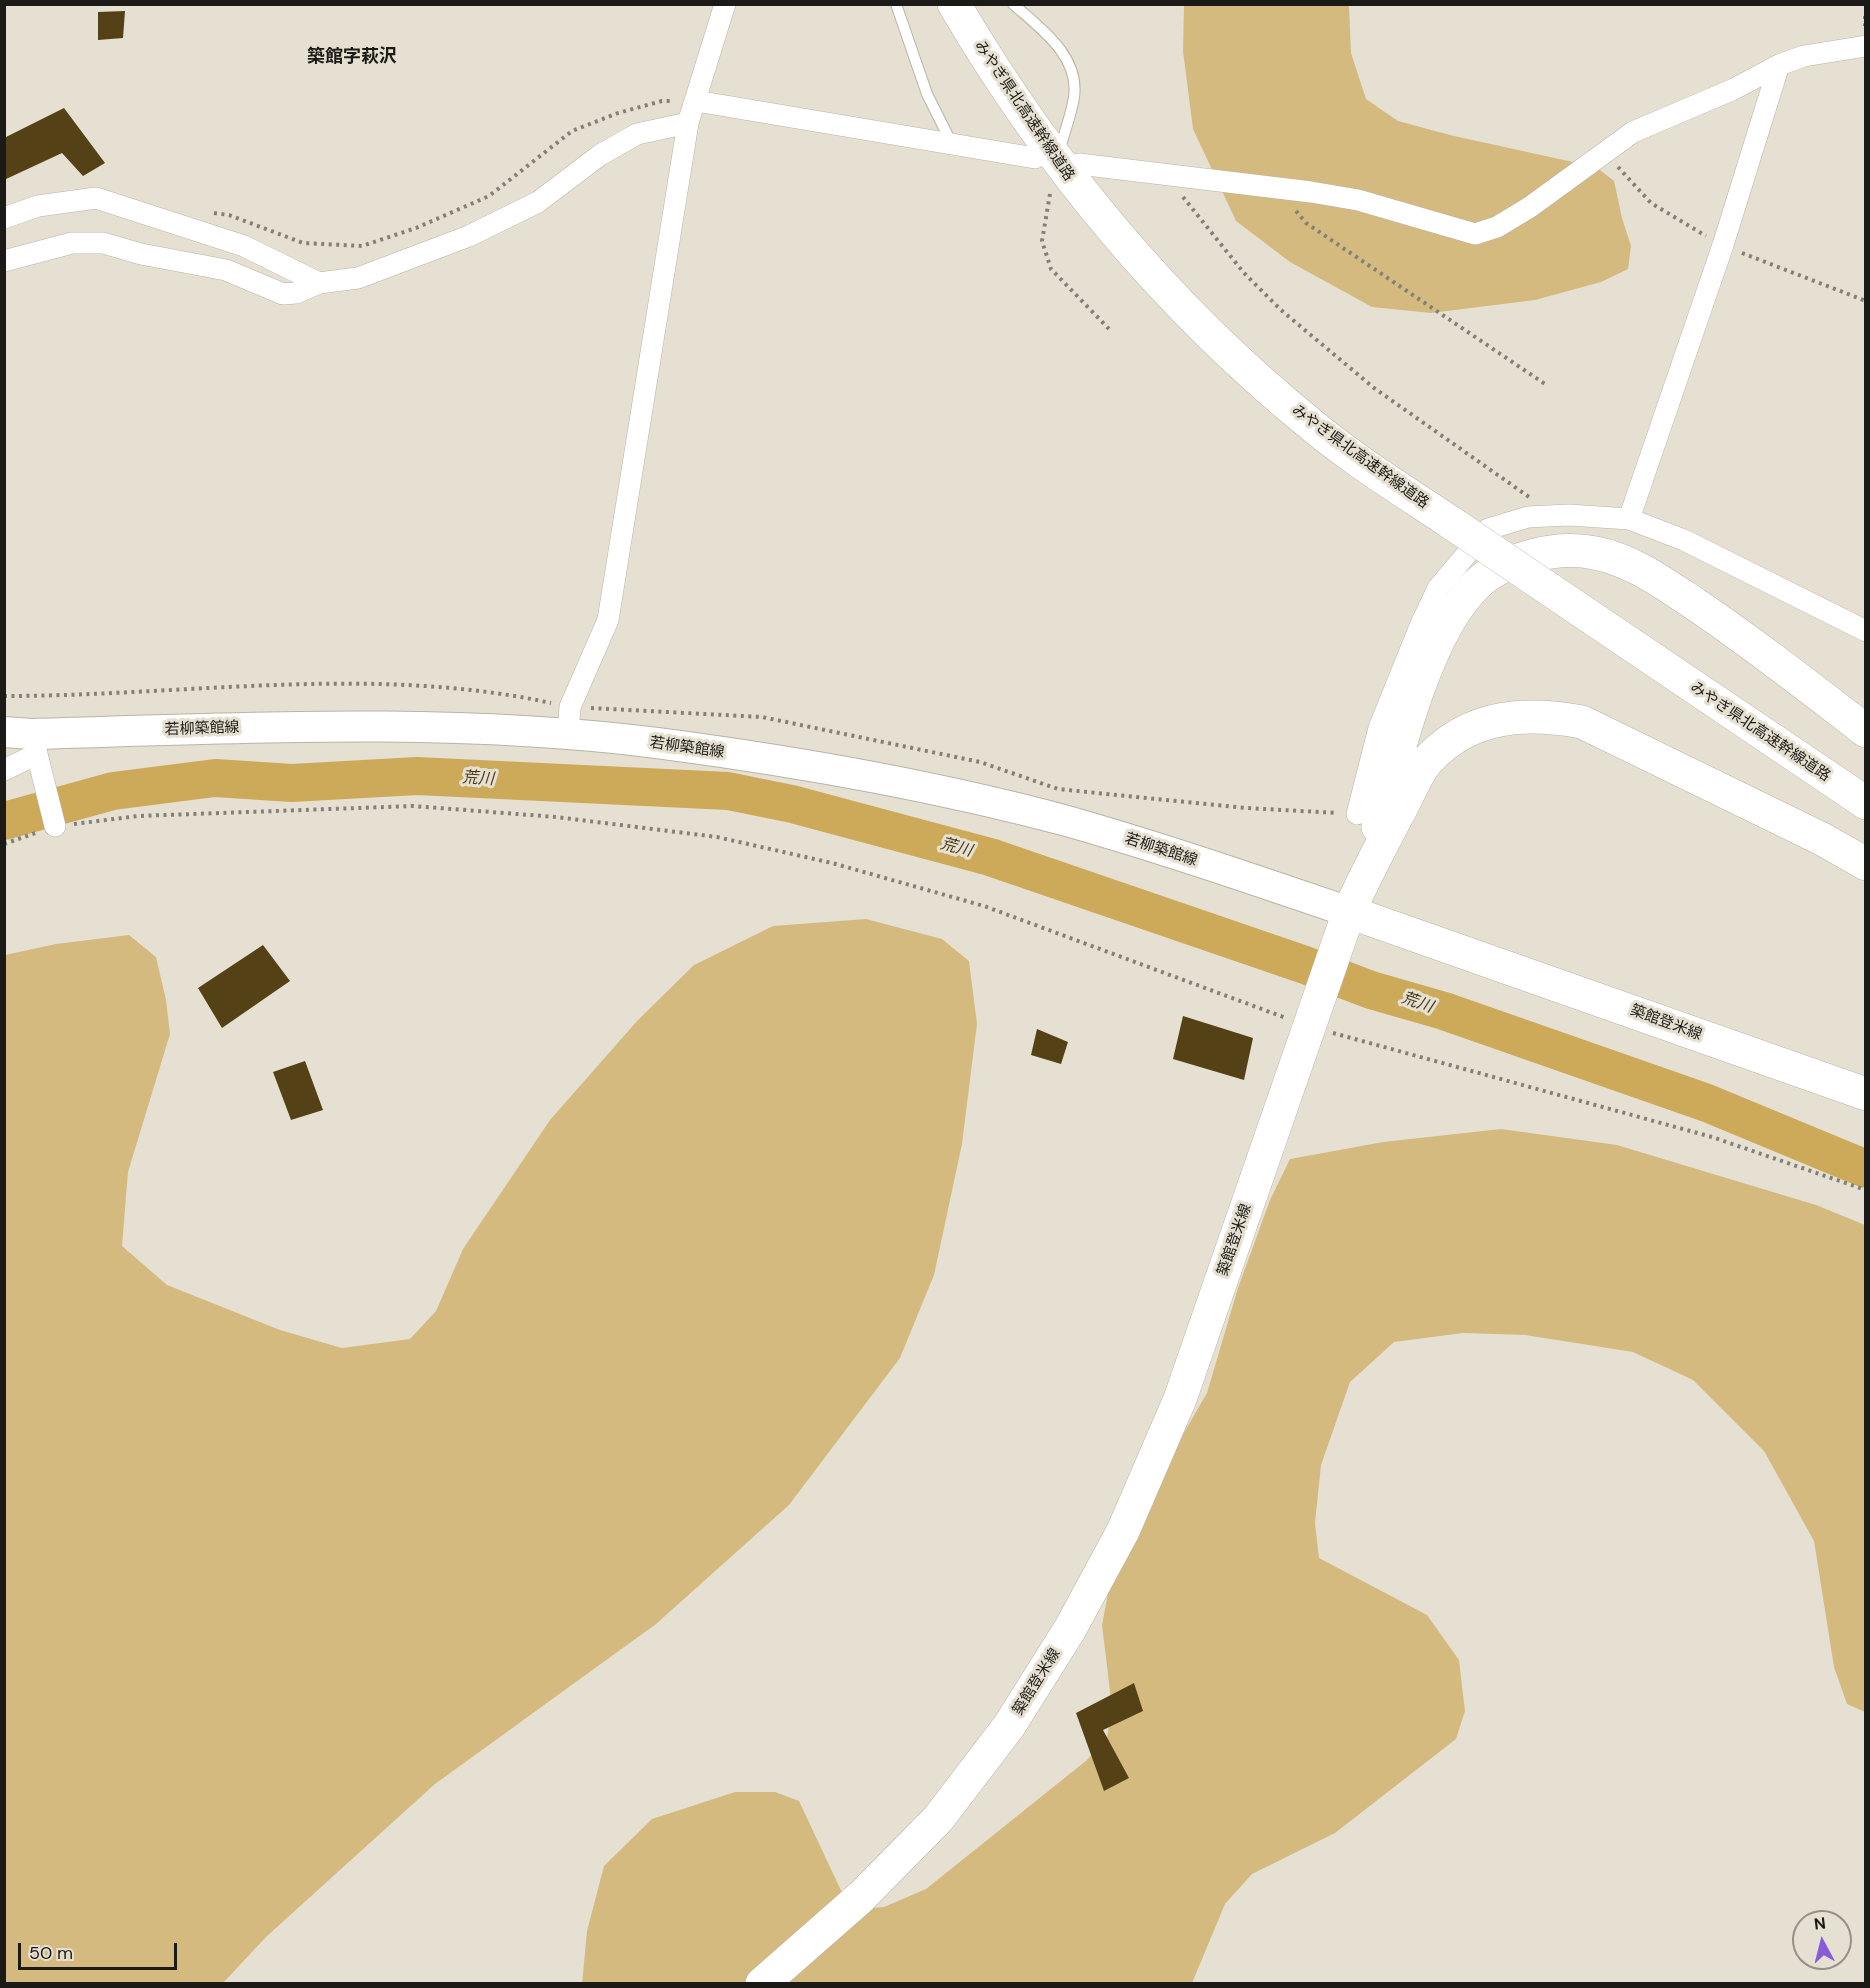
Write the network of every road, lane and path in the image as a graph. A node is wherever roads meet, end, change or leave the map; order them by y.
1 (725, 4) edge
2 (896, 4) edge
3 (954, 4) edge
4 (1013, 4) edge
5 (1865, 16) edge
6 (1866, 26) edge
7 (1866, 46) edge
8 (1779, 65) junction
9 (696, 101) junction
10 (688, 123) junction
11 (951, 142) junction
12 (1062, 142) dead end
13 (1035, 158) dead end
14 (1079, 164) dead end
15 (1175, 174) junction
16 (1276, 188) junction
17 (1051, 189) dead end
18 (210, 212) dead end
19 (4, 218) edge
20 (4, 261) edge
21 (319, 283) junction
22 (1111, 331) dead end
23 (1545, 384) dead end
24 (1546, 516) junction
25 (1629, 519) junction
26 (1866, 631) edge
27 (1866, 731) edge
28 (568, 735) junction
29 (29, 747) edge
30 (4, 770) edge
31 (1866, 803) edge
32 (1357, 814) dead end
33 (55, 826) junction
34 (4, 844) edge
35 (1866, 864) edge
36 (1366, 872) junction
37 (1345, 925) junction
38 (1312, 1021) junction
39 (1866, 1094) edge
40 (1866, 1190) edge
41 (762, 1983) edge

1 - 9 street
2 - 11 lane
3 - 31 main road, みやぎ県北高速幹線道路, bridge
4 - 12 lane
5 - 6 path
7 - 8 street
8 - 16 street
8 - 25 street
9 - 10 street
9 - 11 street
9 - 18 path
10 - 21 street
10 - 28 street
11 - 13 street
14 - 15 street
15 - 16 street
15 - 24 path
16 - 23 path
17 - 22 path
19 - 21 street
20 - 21 street
24 - 25 street
24 - 32 street
25 - 26 street
27 - 36 main road
28 - 29 main road, 若柳築館線
28 - 37 main road, 若柳築館線
29 - 30 street
29 - 33 street
33 - 34 path
33 - 38 path
35 - 36 main road
36 - 37 main road
37 - 38 main road, 築館登米線
37 - 39 main road, 築館登米線
38 - 40 path
38 - 41 main road, 築館登米線

